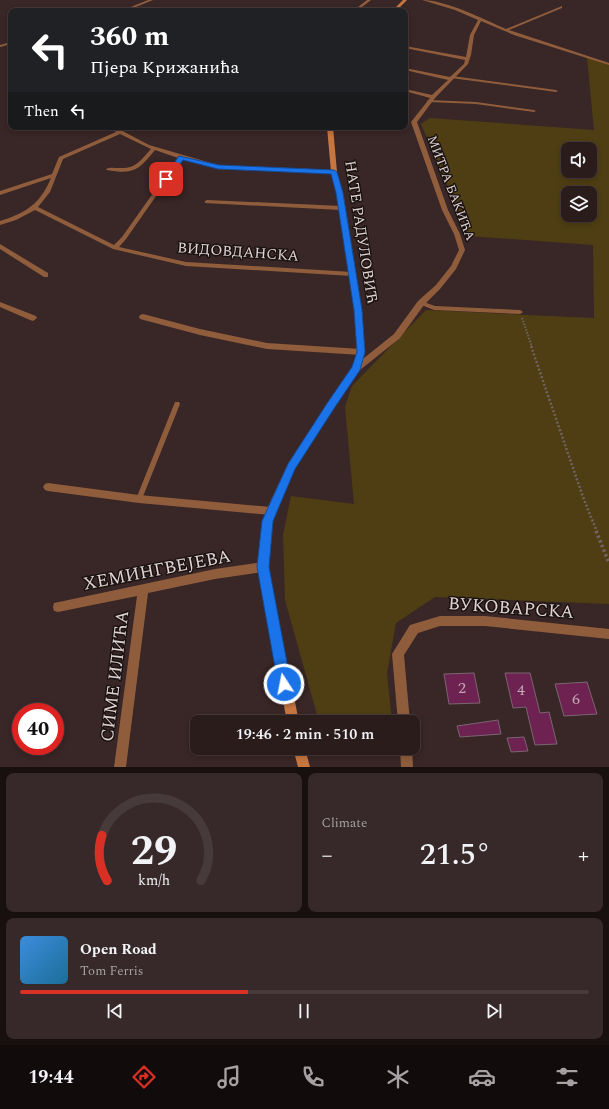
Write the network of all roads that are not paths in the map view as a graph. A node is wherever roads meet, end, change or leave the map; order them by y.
1 (151, 0) edge
2 (369, 0) edge
3 (405, 0) edge
4 (424, 0) edge
5 (561, 7) dead end
6 (131, 8) edge
7 (359, 8) edge
8 (397, 8) edge
9 (480, 20) junction
10 (506, 30) junction
11 (408, 48) edge
12 (468, 59) junction
13 (609, 64) edge
14 (408, 70) edge
15 (452, 78) junction
16 (556, 90) dead end
17 (408, 91) edge
18 (431, 99) junction
19 (534, 111) dead end
20 (116, 130) edge
21 (330, 130) edge
22 (120, 132) junction
23 (154, 148) junction
24 (181, 158) junction
25 (109, 169) dead end
26 (334, 172) junction
27 (55, 175) junction
28 (0, 193) edge
29 (207, 202) dead end
30 (36, 208) junction
31 (341, 208) junction
32 (0, 223) edge
33 (0, 246) edge
34 (115, 248) junction
35 (352, 274) junction
36 (46, 275) dead end
37 (0, 304) edge
38 (421, 304) junction
39 (520, 312) road end
40 (143, 317) dead end
41 (33, 318) dead end
42 (361, 352) junction
43 (356, 368) junction
44 (177, 404) dead end
45 (48, 488) dead end
46 (139, 499) junction
47 (271, 511) junction
48 (263, 567) junction
49 (143, 589) junction
50 (58, 608) dead end
51 (609, 634) edge
52 (291, 715) edge
53 (403, 715) edge
54 (301, 755) edge
55 (406, 755) edge
56 (120, 767) edge
57 (304, 767) edge
58 (407, 767) edge

1 - 6 street
2 - 7 street
3 - 8 street
4 - 9 street
5 - 10 street
9 - 10 street
9 - 12 street
10 - 13 street
11 - 12 street
12 - 15 street, МИТРА БАКИЋА
14 - 15 street
15 - 16 lane
15 - 18 street, МИТРА БАКИЋА
17 - 18 street
18 - 19 lane
18 - 38 street, МИТРА БАКИЋА
20 - 22 street
21 - 26 street, НАТЕ РАДУЛОВИЋ
22 - 23 street
22 - 27 street
23 - 24 street
23 - 25 street
24 - 26 street
24 - 34 street
26 - 31 street, НАТЕ РАДУЛОВИЋ
27 - 28 street
27 - 30 street
29 - 31 street
30 - 32 street
30 - 34 street, ВИДОВДАНСКА
31 - 35 street, НАТЕ РАДУЛОВИЋ
33 - 36 street
34 - 35 street, ВИДОВДАНСКА
35 - 42 street, НАТЕ РАДУЛОВИЋ
37 - 41 street
38 - 39 lane
38 - 43 street, МИТРА БАКИЋА
40 - 42 street
42 - 43 street, НАТЕ РАДУЛОВИЋ
43 - 47 street, НАТЕ РАДУЛОВИЋ
44 - 46 lane
45 - 46 street
46 - 47 street
47 - 48 street, НАТЕ РАДУЛОВИЋ
48 - 49 street, ХЕМИНГВЕЈЕВА
48 - 52 street, НАТЕ РАДУЛОВИЋ
49 - 50 street, ХЕМИНГВЕЈЕВА
49 - 56 street, СИМЕ ИЛИЋА
51 - 53 street, ВУКОВАРСКА
54 - 57 street
55 - 58 street

